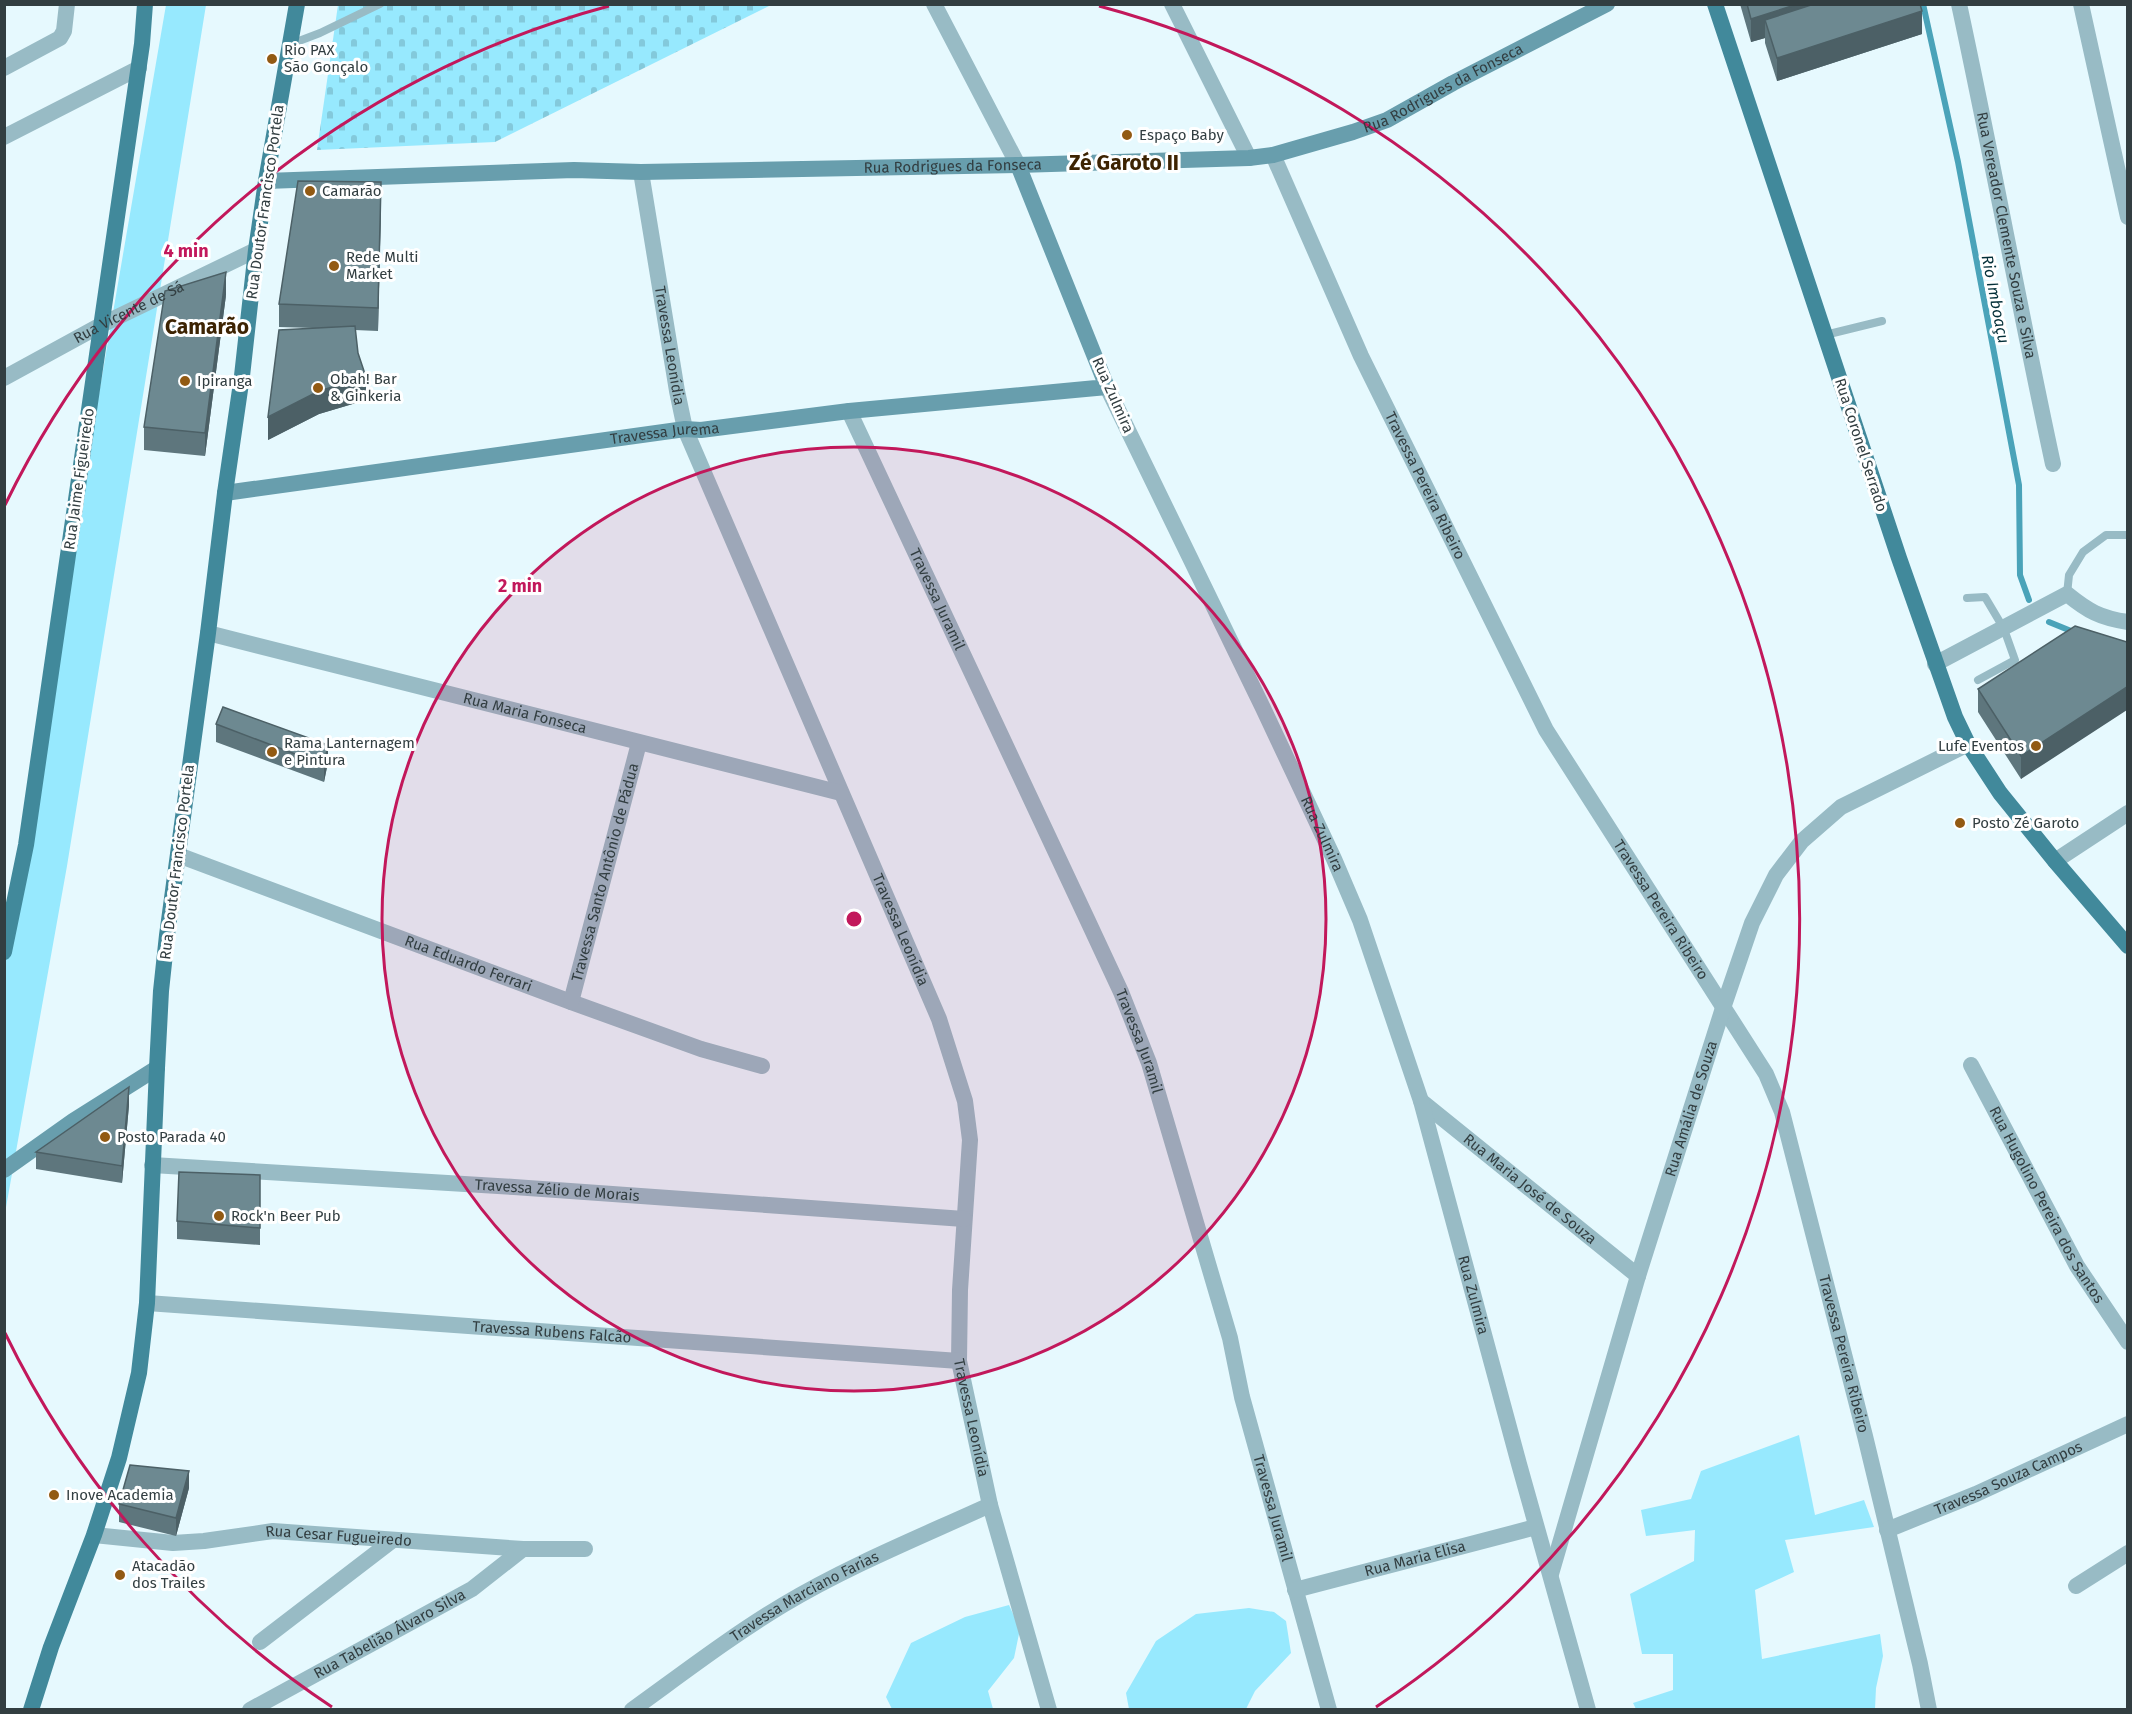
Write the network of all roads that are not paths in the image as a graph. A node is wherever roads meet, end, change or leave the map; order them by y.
1 (67, 4) edge
2 (145, 4) edge
3 (297, 4) edge
4 (380, 4) edge
5 (934, 4) edge
6 (1172, 4) edge
7 (1607, 4) edge
8 (1715, 4) edge
9 (1959, 4) edge
10 (2081, 4) edge
11 (291, 44) junction
12 (4, 68) edge
13 (139, 68) junction
14 (4, 137) edge
15 (1273, 155) junction
16 (1249, 158) junction
17 (1018, 165) junction
18 (641, 172) junction
19 (266, 181) junction
20 (2127, 217) edge
21 (256, 250) junction
22 (1882, 321) dead end
23 (101, 325) junction
24 (1825, 334) junction
25 (4, 378) edge
26 (1107, 387) junction
27 (849, 411) junction
28 (685, 429) junction
29 (2053, 464) dead end
30 (225, 493) junction
31 (2127, 535) edge
32 (2067, 594) junction
33 (1967, 598) dead end
34 (2127, 622) edge
35 (2004, 629) junction
36 (208, 633) junction
37 (1935, 664) junction
38 (1978, 680) dead end
39 (639, 743) junction
40 (1968, 744) junction
41 (841, 793) junction
42 (2127, 813) edge
43 (178, 855) junction
44 (2055, 861) junction
45 (2127, 946) edge
46 (4, 952) edge
47 (571, 1002) junction
48 (1723, 1008) junction
49 (1971, 1065) dead end
50 (762, 1066) dead end
51 (157, 1068) junction
52 (1421, 1101) junction
53 (152, 1165) junction
54 (4, 1170) edge
55 (964, 1219) junction
56 (1638, 1276) junction
57 (147, 1303) junction
58 (2127, 1342) edge
59 (958, 1361) junction
60 (2127, 1424) edge
61 (990, 1505) junction
62 (1536, 1527) junction
63 (1887, 1530) junction
64 (94, 1535) junction
65 (393, 1540) junction
66 (523, 1549) junction
67 (585, 1549) dead end
68 (2127, 1553) edge
69 (1551, 1574) junction
70 (2076, 1586) dead end
71 (1295, 1590) junction
72 (260, 1642) dead end
73 (31, 1710) edge
74 (250, 1710) edge
75 (632, 1710) edge
76 (1049, 1710) edge
77 (1329, 1710) edge
78 (1588, 1710) edge
79 (1929, 1710) edge

1 - 12 street
2 - 13 main road, Rua Jaime Figueiredo
3 - 11 main road, Rua Doutor Francisco Portela
4 - 11 lane
5 - 17 street, Rua Zulmira
6 - 16 street
7 - 15 main road, Rua Rodrigues da Fonseca
8 - 24 main road, Rua Coronel Serrado
9 - 29 street, Rua Vereador Clemente Souza e Silva
10 - 20 street
11 - 19 main road, Rua Doutor Francisco Portela
13 - 14 street
13 - 23 main road, Rua Jaime Figueiredo
15 - 16 main road, Rua Rodrigues da Fonseca
15 - 48 street, Travessa Pereira Ribeiro
16 - 17 main road, Rua Rodrigues da Fonseca
17 - 18 main road, Rua Rodrigues da Fonseca
17 - 26 main road, Rua Zulmira
18 - 19 main road, Rua Rodrigues da Fonseca
18 - 28 street, Travessa Leonídia
19 - 21 main road, Rua Doutor Francisco Portela
21 - 23 street, Rua Vicente de Sá
21 - 30 main road, Rua Doutor Francisco Portela
22 - 24 lane
23 - 25 street, Rua Vicente de Sá
23 - 46 main road, Rua Jaime Figueiredo
24 - 37 main road, Rua Coronel Serrado
26 - 27 main road, Travessa Jurema
26 - 52 street, Rua Zulmira
27 - 28 main road, Travessa Jurema
27 - 71 street, Travessa Juramil
28 - 30 main road, Travessa Jurema
28 - 41 street, Travessa Leonídia
30 - 36 main road, Rua Doutor Francisco Portela
31 - 32 lane
32 - 34 street
32 - 35 street
33 - 35 lane
35 - 37 street
35 - 38 lane
36 - 39 street, Rua Maria Fonseca
36 - 43 main road, Rua Doutor Francisco Portela
37 - 40 main road, Rua Coronel Serrado
39 - 41 street, Rua Maria Fonseca
39 - 47 street, Travessa Santo Antônio de Pádua
40 - 44 main road, Rua Coronel Serrado
40 - 48 street, Rua Amália de Souza
41 - 55 street, Travessa Leonídia
42 - 44 street
43 - 47 street, Rua Eduardo Ferrari
43 - 51 main road, Rua Doutor Francisco Portela
44 - 45 main road, Rua Coronel Serrado
47 - 50 street, Rua Eduardo Ferrari
48 - 56 street, Rua Amália de Souza
48 - 63 street, Travessa Pereira Ribeiro
49 - 58 street, Rua Hugolino Pereira dos Santos
51 - 53 main road, Rua Doutor Francisco Portela
51 - 54 main road
52 - 56 street, Rua Maria José de Souza
52 - 62 street, Rua Zulmira
53 - 55 street, Travessa Zélio de Morais
53 - 57 main road, Rua Doutor Francisco Portela
55 - 59 street, Travessa Leonídia
56 - 69 street, Rua Amália de Souza
57 - 59 street, Travessa Rubens Falcão
57 - 64 main road, Rua Doutor Francisco Portela
59 - 61 street, Travessa Leonídia
60 - 63 street, Travessa Souza Campos
61 - 75 street, Travessa Marciano Farias
61 - 76 street, Travessa Leonídia
62 - 69 street, Rua Zulmira
62 - 71 street, Rua Maria Elisa
63 - 79 street, Travessa Pereira Ribeiro
64 - 65 street, Rua Cesar Fugueiredo
64 - 73 main road, Rua Doutor Francisco Portela
65 - 66 street, Rua Cesar Fugueiredo
65 - 72 street
66 - 67 street, Rua Cesar Fugueiredo
66 - 74 street, Rua Tabelião Álvaro Silva
68 - 70 street
69 - 78 street, Rua Zulmira
71 - 77 street, Travessa Juramil

